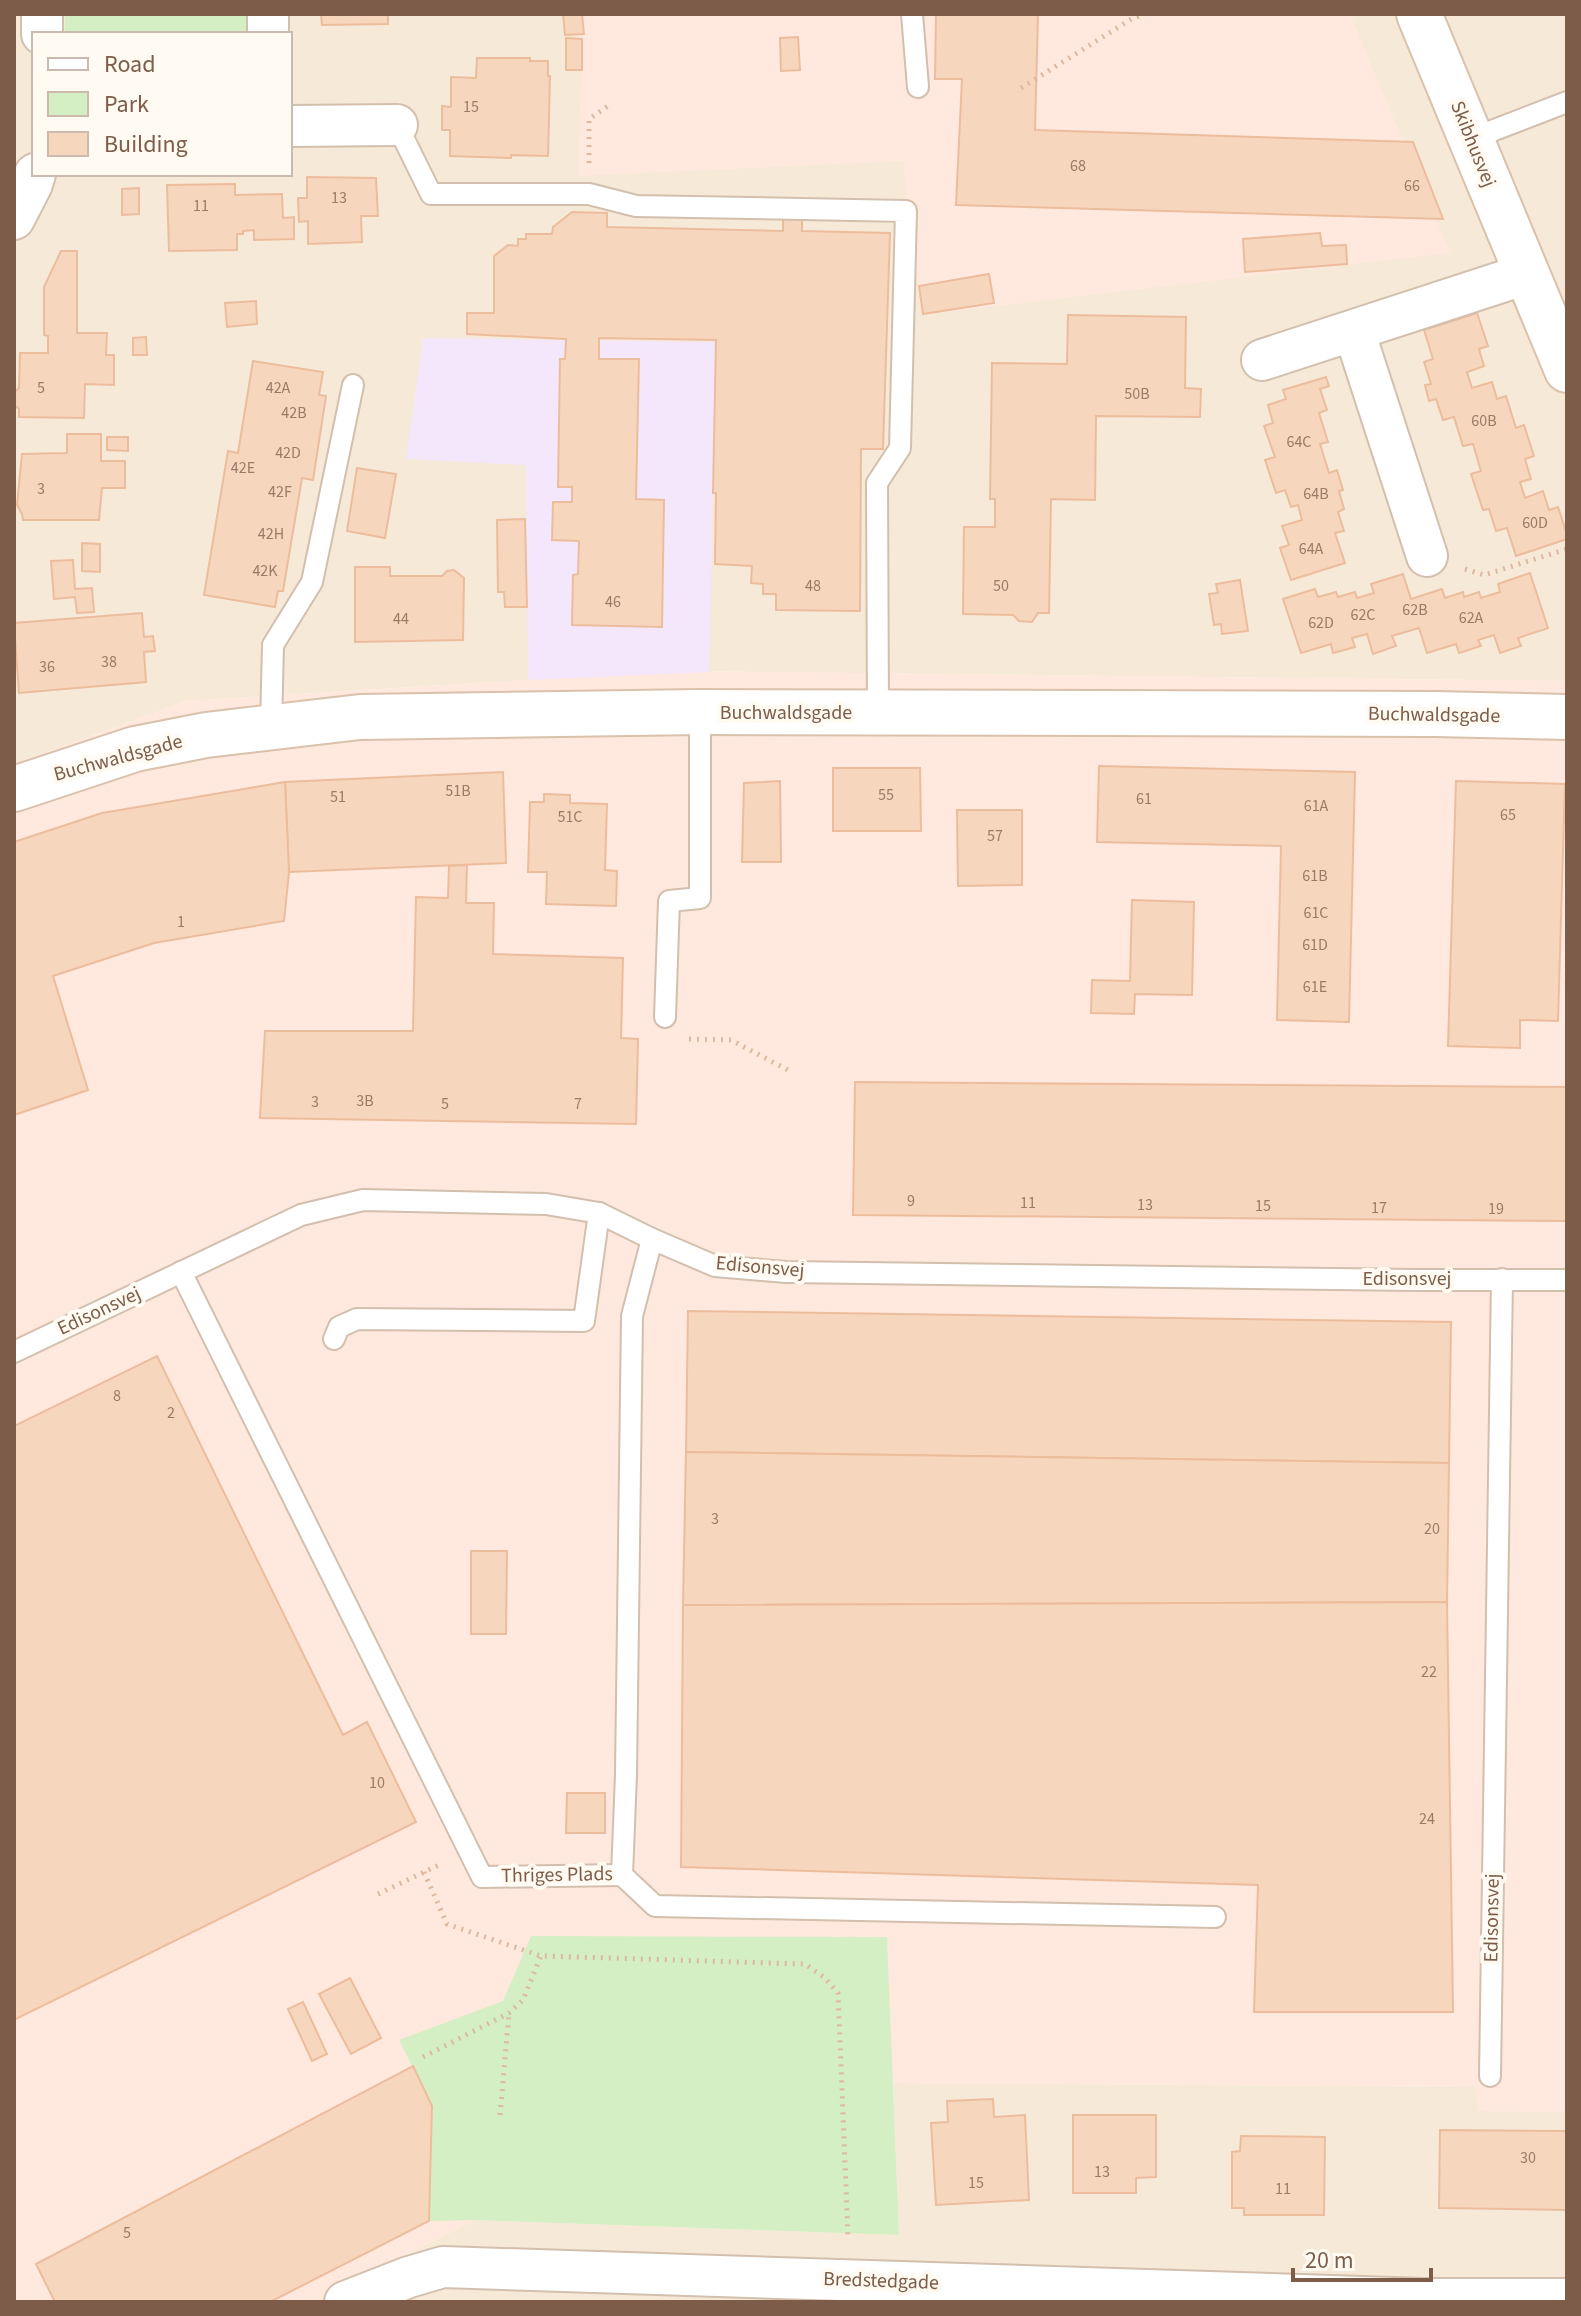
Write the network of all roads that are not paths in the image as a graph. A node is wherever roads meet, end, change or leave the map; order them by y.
1 (912, 14) edge
2 (1419, 14) edge
3 (918, 87) dead end
4 (1567, 102) edge
5 (397, 125) joint
6 (292, 126) edge
7 (1471, 139) junction
8 (34, 176) edge
9 (14, 219) edge
10 (1526, 274) junction
11 (1354, 331) junction
12 (1563, 352) edge
13 (1262, 360) dead end
14 (353, 385) dead end
15 (1427, 556) road end
16 (700, 712) junction
17 (878, 713) junction
18 (1567, 717) edge
19 (271, 726) junction
20 (14, 789) edge
21 (665, 1017) dead end
22 (599, 1213) junction
23 (652, 1239) junction
24 (181, 1272) junction
25 (1502, 1279) junction
26 (1567, 1280) edge
27 (334, 1339) dead end
28 (14, 1352) edge
29 (622, 1875) junction
30 (1215, 1917) dead end
31 (1490, 2076) dead end
32 (1567, 2299) edge
33 (1424, 2300) edge
34 (345, 2302) edge

1 - 3 lane
2 - 7 street, Skibhusvej
4 - 7 lane
5 - 6 street
5 - 17 lane
7 - 10 street, Skibhusvej
8 - 9 street
10 - 11 street
10 - 12 street, Skibhusvej
11 - 13 street
11 - 15 street
14 - 19 lane
16 - 17 street, Buchwaldsgade
16 - 19 street, Buchwaldsgade
16 - 21 lane
17 - 18 street, Buchwaldsgade
19 - 20 street, Buchwaldsgade
22 - 23 lane, Edisonsvej
22 - 24 lane, Edisonsvej
22 - 27 lane
23 - 25 lane, Edisonsvej
23 - 29 lane, Thriges Plads
24 - 28 lane, Edisonsvej
24 - 29 lane, Thriges Plads
25 - 26 lane, Edisonsvej
25 - 31 lane, Edisonsvej
29 - 30 lane
32 - 33 street, Bredstedgade
33 - 34 street, Bredstedgade

